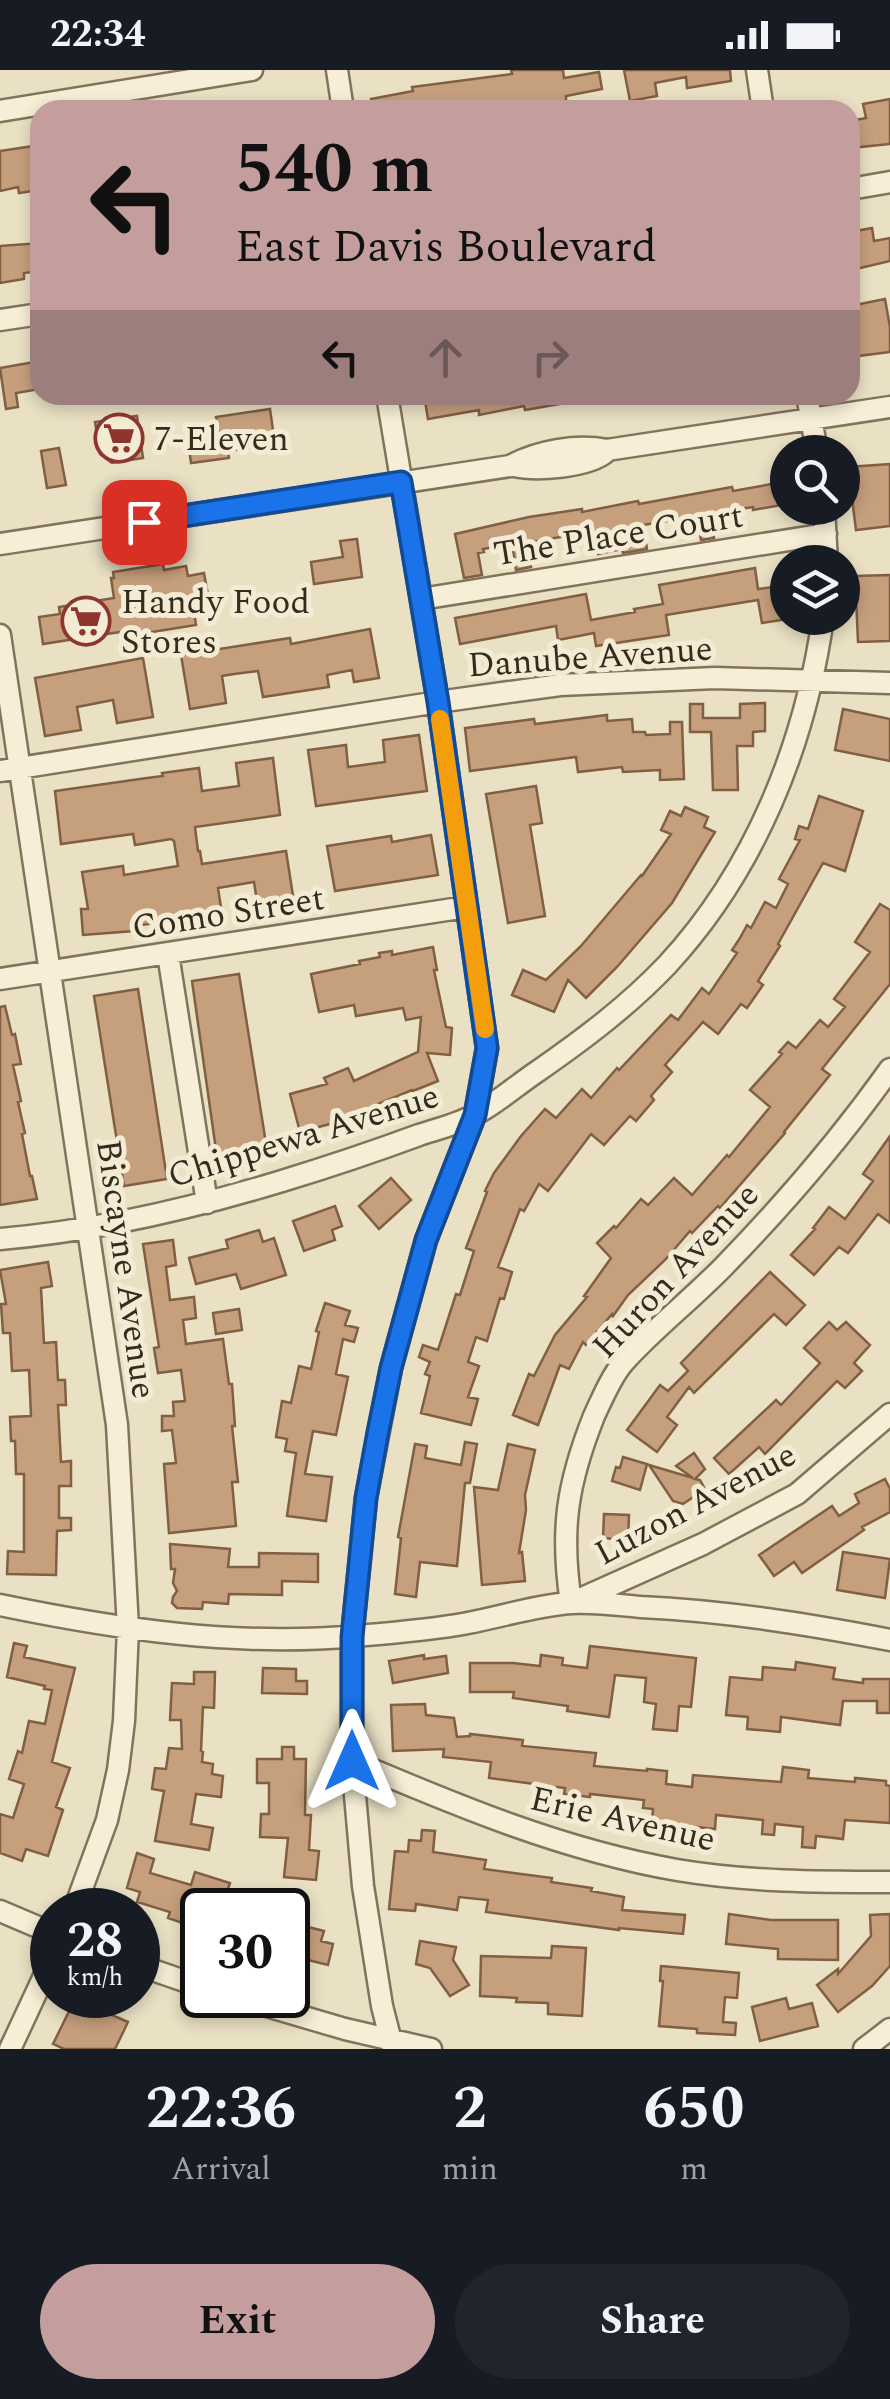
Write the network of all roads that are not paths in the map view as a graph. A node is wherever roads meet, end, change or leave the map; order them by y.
1 (252, 70) edge
2 (336, 70) edge
3 (757, 70) edge
4 (68, 100) edge
5 (341, 100) edge
6 (762, 100) edge
7 (30, 106) edge
8 (0, 111) edge
9 (890, 182) edge
10 (860, 187) edge
11 (30, 316) edge
12 (0, 320) edge
13 (389, 405) edge
14 (810, 405) edge
15 (890, 407) edge
16 (812, 419) junction
17 (814, 435) edge
18 (401, 482) junction
19 (825, 525) edge
20 (826, 534) junction
21 (0, 544) edge
22 (826, 545) edge
23 (421, 599) junction
24 (820, 635) edge
25 (0, 636) edge
26 (813, 680) junction
27 (890, 683) edge
28 (438, 702) junction
29 (10, 769) edge
30 (466, 908) junction
31 (168, 954) junction
32 (51, 971) junction
33 (0, 979) edge
34 (890, 1069) edge
35 (475, 1115) junction
36 (207, 1204) junction
37 (89, 1228) junction
38 (0, 1239) edge
39 (890, 1414) edge
40 (572, 1603) junction
41 (0, 1605) edge
42 (128, 1628) junction
43 (352, 1637) junction
44 (890, 1640) edge
45 (352, 1761) junction
46 (890, 1882) edge
47 (82, 1888) edge
48 (0, 1911) edge
49 (30, 1924) edge
50 (30, 2006) edge
51 (306, 2018) edge
52 (890, 2029) edge
53 (392, 2044) edge
54 (10, 2049) edge
55 (431, 2049) edge
56 (864, 2049) edge

1 - 4 street
2 - 5 street
3 - 6 street
7 - 8 street
9 - 10 street
11 - 12 street
13 - 18 street
14 - 16 street
15 - 16 street
16 - 17 street
16 - 18 street
18 - 21 street
18 - 23 street
19 - 20 street
20 - 22 street
20 - 23 street, The Place Court
23 - 28 street
24 - 26 street, Chippewa Avenue
25 - 29 street, Biscayne Avenue
26 - 27 street, Danube Avenue
26 - 28 street, Danube Avenue
26 - 35 street, Chippewa Avenue
28 - 29 street, Danube Avenue
28 - 30 street
29 - 32 street, Biscayne Avenue
30 - 31 street, Como Street
30 - 35 street
31 - 32 street, Como Street
31 - 36 street
32 - 33 street, Como Street
32 - 37 street, Biscayne Avenue
34 - 40 street, Huron Avenue
35 - 36 street, Chippewa Avenue
35 - 43 street
36 - 37 street, Chippewa Avenue
37 - 38 street, Chippewa Avenue
37 - 42 street, Biscayne Avenue
39 - 40 street, Luzon Avenue
40 - 43 street
40 - 44 street
41 - 42 street
42 - 43 street
42 - 47 street, Biscayne Avenue
43 - 45 street
45 - 46 street, Erie Avenue
45 - 53 street
48 - 49 street
50 - 54 street
51 - 53 street
52 - 56 street
53 - 55 street

